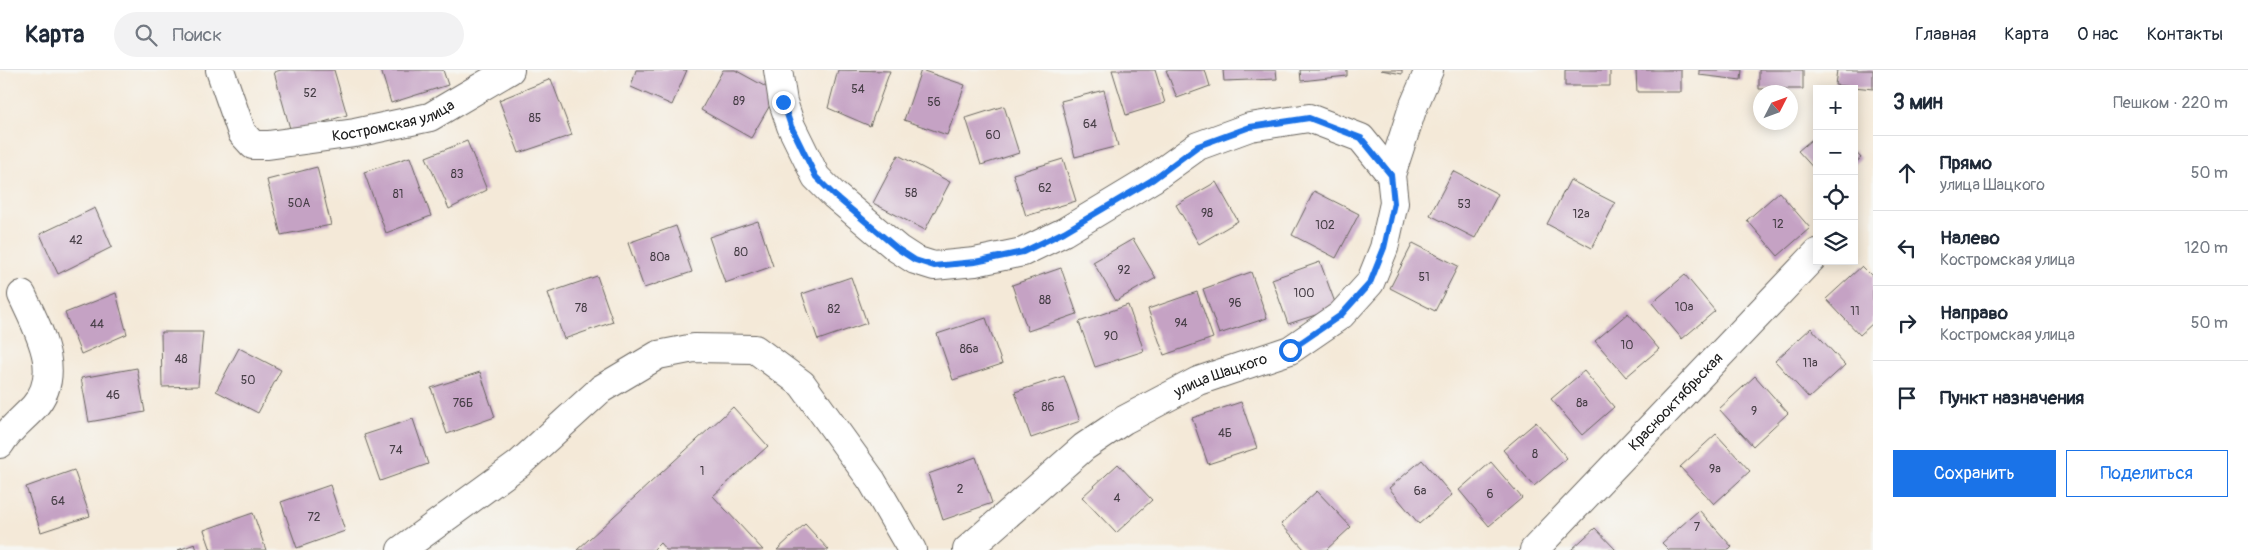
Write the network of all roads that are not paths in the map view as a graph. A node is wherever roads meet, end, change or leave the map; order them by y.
1 (220, 70) edge
2 (510, 70) edge
3 (778, 70) edge
4 (1429, 70) edge
5 (1391, 175) junction
6 (1813, 257) edge
7 (22, 296) dead end
8 (0, 444) edge
9 (401, 550) edge
10 (912, 550) edge
11 (967, 550) edge
12 (1534, 550) edge

1 - 2 street, Костромская улица
3 - 5 street
4 - 5 street, улица Шацкого
5 - 11 street, улица Шацкого
6 - 12 street, Краснооктябрьская
7 - 8 street
9 - 10 street

